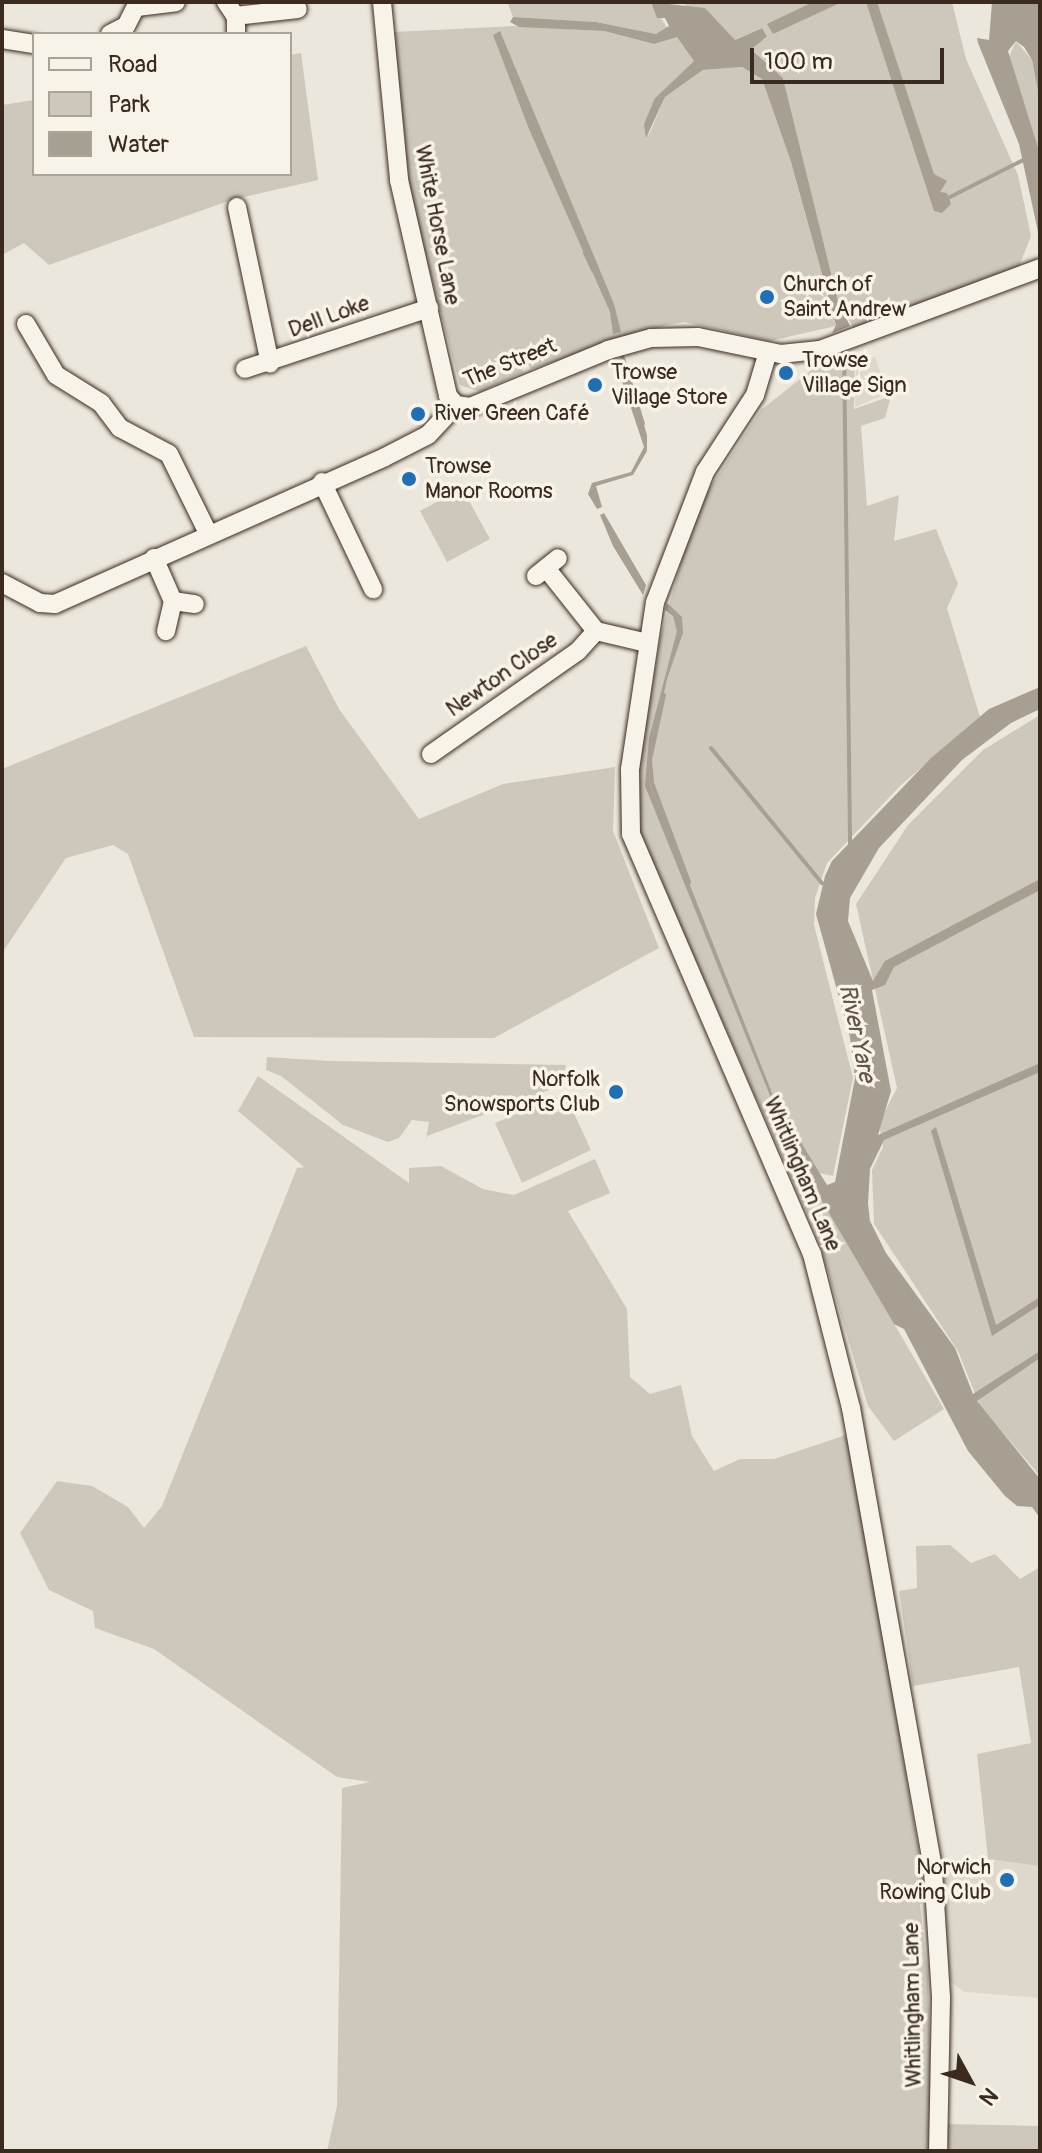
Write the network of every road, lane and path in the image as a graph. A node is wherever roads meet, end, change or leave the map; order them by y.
1 (176, 2) edge
2 (382, 2) edge
3 (138, 4) edge
4 (298, 9) dead end
5 (232, 17) edge
6 (114, 32) edge
7 (2, 39) edge
8 (32, 44) edge
9 (237, 207) dead end
10 (1037, 270) edge
11 (429, 308) junction
12 (26, 324) dead end
13 (768, 352) junction
14 (270, 364) junction
15 (245, 369) dead end
16 (456, 405) junction
17 (322, 482) junction
18 (208, 533) junction
19 (154, 558) junction
20 (547, 567) dead end
21 (2, 583) edge
22 (373, 589) dead end
23 (173, 601) junction
24 (195, 604) dead end
25 (166, 631) dead end
26 (596, 631) junction
27 (647, 643) junction
28 (431, 754) dead end
29 (938, 2151) edge

1 - 3 street
2 - 11 street, White Horse Lane
3 - 6 street
4 - 5 street
7 - 8 street
9 - 14 street
10 - 13 street, The Street
11 - 14 street, Dell Loke
11 - 16 street, White Horse Lane
12 - 18 street
13 - 16 street, The Street
13 - 27 street, Whitlingham Lane
14 - 15 street, Dell Loke
16 - 17 street, The Street
17 - 18 street, The Street
17 - 22 street
18 - 19 street, The Street
19 - 21 street, The Street
19 - 23 street
20 - 26 street
23 - 24 street
23 - 25 street
26 - 27 street
26 - 28 street, Newton Close
27 - 29 street, Whitlingham Lane

